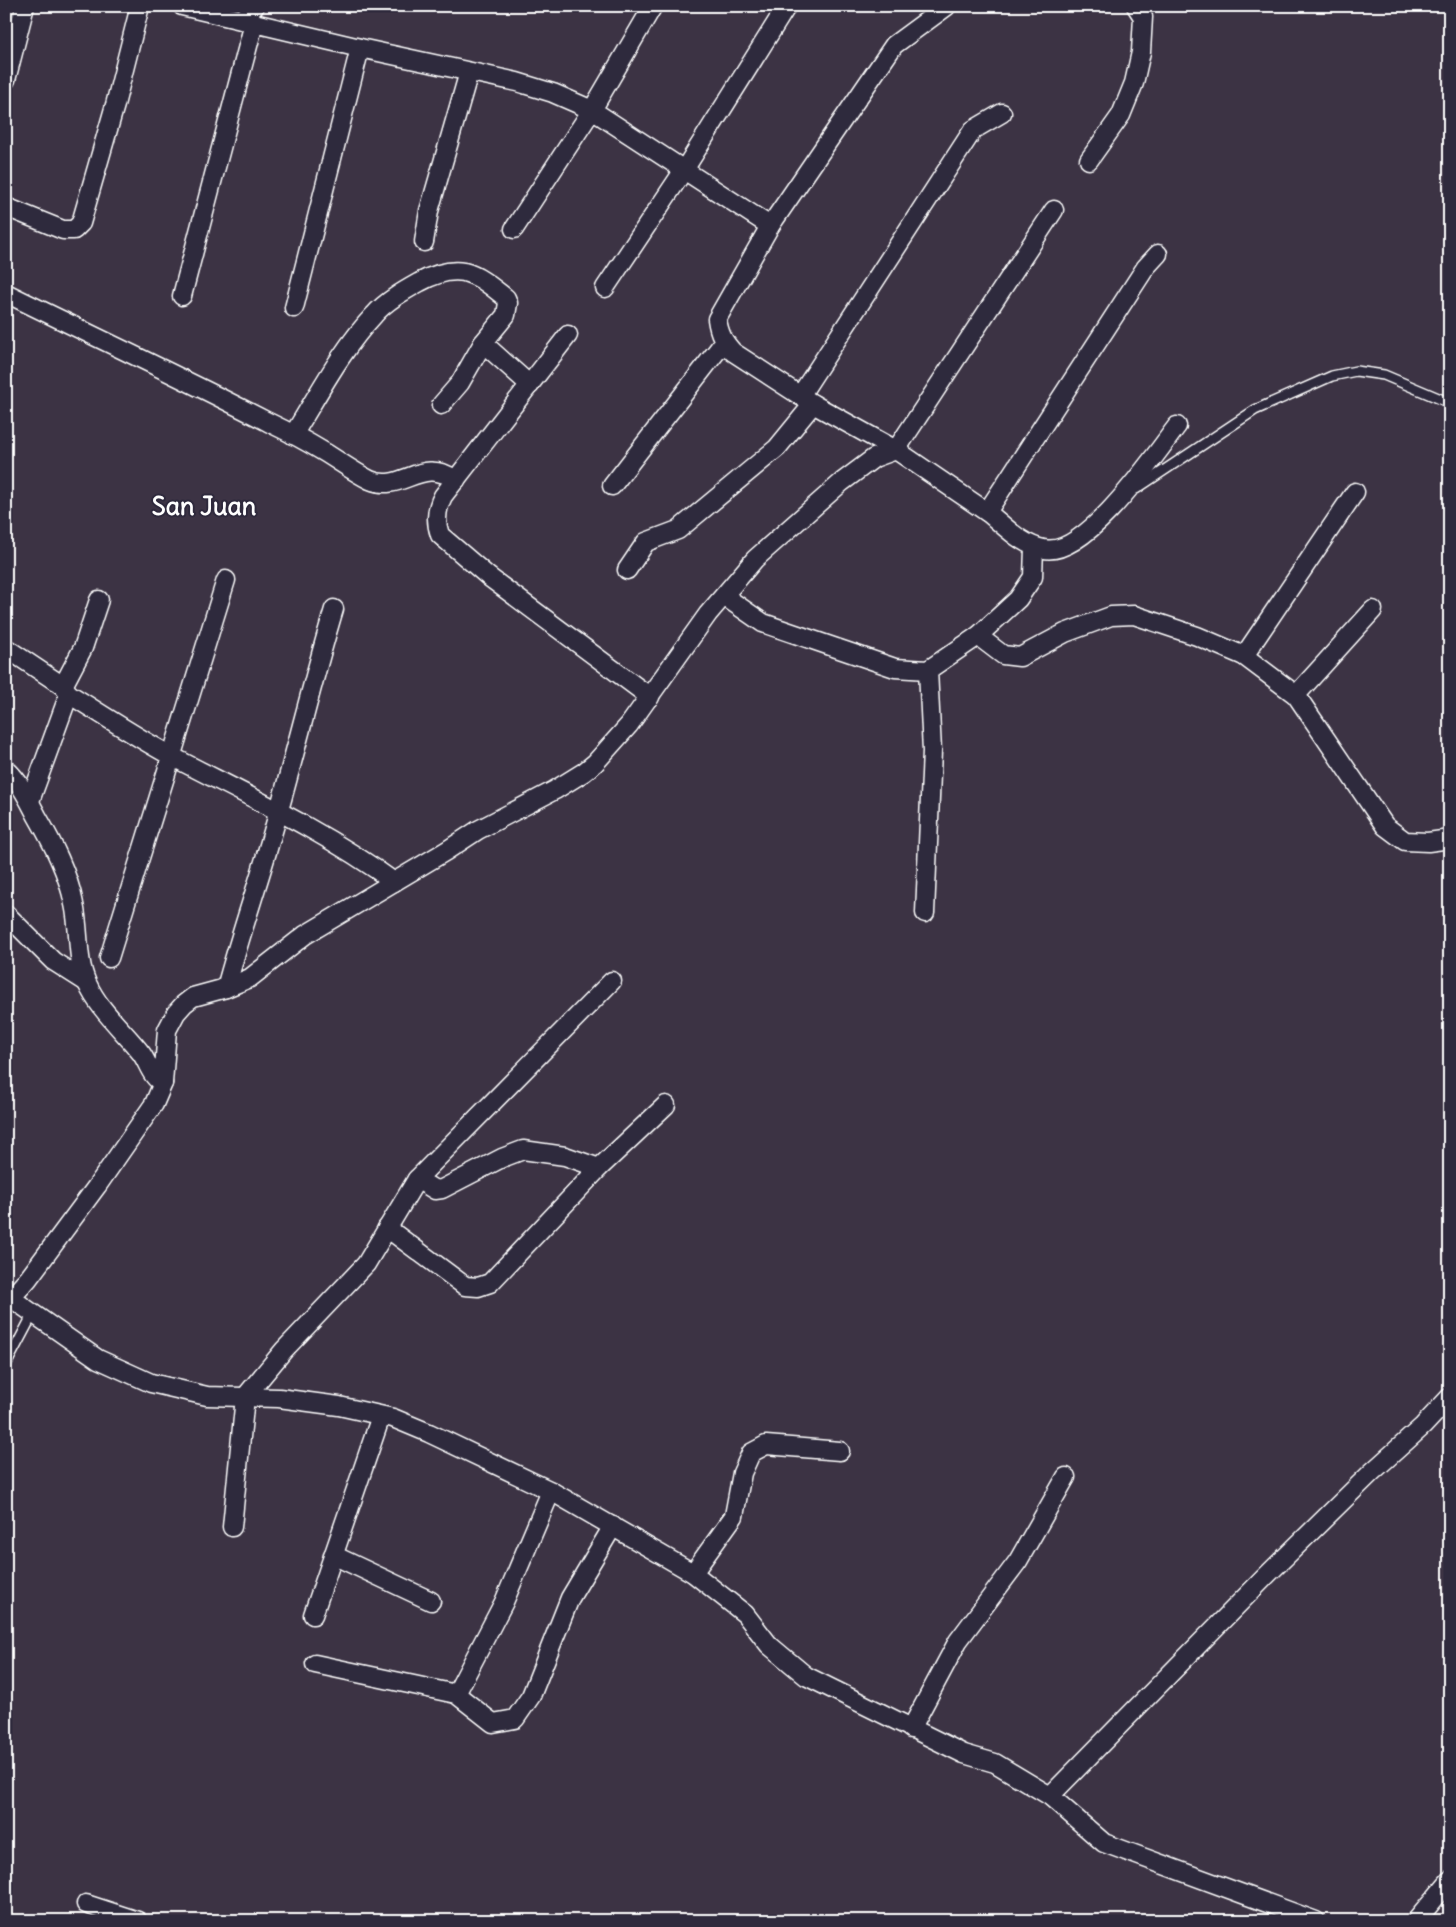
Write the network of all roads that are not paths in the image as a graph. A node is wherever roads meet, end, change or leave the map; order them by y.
1 (25, 6) edge
2 (140, 6) edge
3 (182, 6) edge
4 (654, 6) edge
5 (947, 6) edge
6 (1136, 6) edge
7 (785, 9) dead end
8 (250, 16) edge
9 (360, 48) junction
10 (469, 72) junction
11 (6, 80) edge
12 (592, 110) junction
13 (1002, 113) dead end
14 (1089, 160) dead end
15 (684, 170) junction
16 (6, 207) edge
17 (1054, 210) dead end
18 (770, 226) junction
19 (514, 229) dead end
20 (424, 242) dead end
21 (1158, 254) dead end
22 (605, 288) dead end
23 (6, 293) edge
24 (182, 296) dead end
25 (294, 308) dead end
26 (568, 335) dead end
27 (724, 342) junction
28 (483, 344) junction
29 (530, 385) junction
30 (807, 400) junction
31 (1450, 404) edge
32 (441, 405) dead end
33 (1177, 426) dead end
34 (293, 435) junction
35 (896, 450) junction
36 (456, 480) junction
37 (612, 486) dead end
38 (1356, 492) dead end
39 (1123, 497) junction
40 (988, 512) junction
41 (1034, 547) junction
42 (627, 570) dead end
43 (226, 580) dead end
44 (724, 596) junction
45 (99, 600) dead end
46 (334, 609) dead end
47 (1373, 610) dead end
48 (978, 636) junction
49 (6, 648) edge
50 (1244, 656) junction
51 (928, 670) junction
52 (66, 690) junction
53 (1296, 695) junction
54 (650, 697) junction
55 (171, 755) junction
56 (6, 769) edge
57 (30, 801) junction
58 (279, 811) junction
59 (1450, 839) edge
60 (394, 882) junction
61 (926, 913) dead end
62 (6, 914) edge
63 (110, 958) dead end
64 (612, 981) dead end
65 (86, 982) junction
66 (226, 988) junction
67 (163, 1083) junction
68 (666, 1105) dead end
69 (598, 1168) junction
70 (417, 1179) junction
71 (387, 1228) junction
72 (9, 1297) edge
73 (33, 1314) junction
74 (6, 1365) edge
75 (246, 1397) junction
76 (1450, 1397) edge
77 (381, 1416) junction
78 (840, 1451) dead end
79 (1066, 1477) dead end
80 (552, 1491) junction
81 (613, 1526) junction
82 (232, 1527) dead end
83 (333, 1555) junction
84 (693, 1572) junction
85 (432, 1601) dead end
86 (313, 1615) dead end
87 (315, 1664) dead end
88 (456, 1694) junction
89 (911, 1728) junction
90 (1050, 1796) junction
91 (1450, 1880) edge
92 (86, 1904) dead end
93 (138, 1921) edge
94 (1316, 1921) edge
95 (1416, 1921) edge

1 - 11 street
2 - 16 street
3 - 8 street
4 - 12 street
5 - 18 street
6 - 14 street
7 - 15 street
8 - 9 street
8 - 24 street
9 - 10 street
9 - 25 street
10 - 12 street
10 - 20 street
12 - 15 street
12 - 19 street
13 - 30 street
15 - 18 street
15 - 22 street
17 - 35 street
18 - 27 street
21 - 40 street
23 - 34 street
26 - 29 street
27 - 30 street
27 - 37 street
28 - 29 street
28 - 32 street
28 - 34 street
29 - 36 street
30 - 35 street
30 - 42 street
31 - 39 lane
33 - 39 street
34 - 36 street
35 - 40 street
35 - 44 street
36 - 54 street
38 - 50 street
39 - 41 street
40 - 41 street
41 - 48 street
43 - 55 street
44 - 51 street
44 - 54 street
45 - 52 street
46 - 58 street
47 - 53 street
48 - 50 street
48 - 51 street
49 - 52 street
50 - 53 street
51 - 61 street
52 - 55 street
52 - 57 street
53 - 59 street
54 - 60 street
55 - 58 street
55 - 63 street
56 - 57 street
57 - 65 street
58 - 60 street
58 - 66 street
60 - 66 street
62 - 65 street
64 - 70 street
65 - 67 street
66 - 67 street
67 - 72 street
68 - 69 street
69 - 70 street
69 - 71 street
70 - 71 street
71 - 75 street
72 - 73 street
73 - 74 lane
73 - 75 street
75 - 77 street
75 - 82 street
76 - 90 street
77 - 80 street
77 - 83 street
78 - 84 street
79 - 89 street
80 - 81 street
80 - 88 street
81 - 84 street
81 - 88 street
83 - 85 street
83 - 86 street
84 - 89 street
87 - 88 street
89 - 90 street
90 - 94 street
91 - 95 street
92 - 93 street

